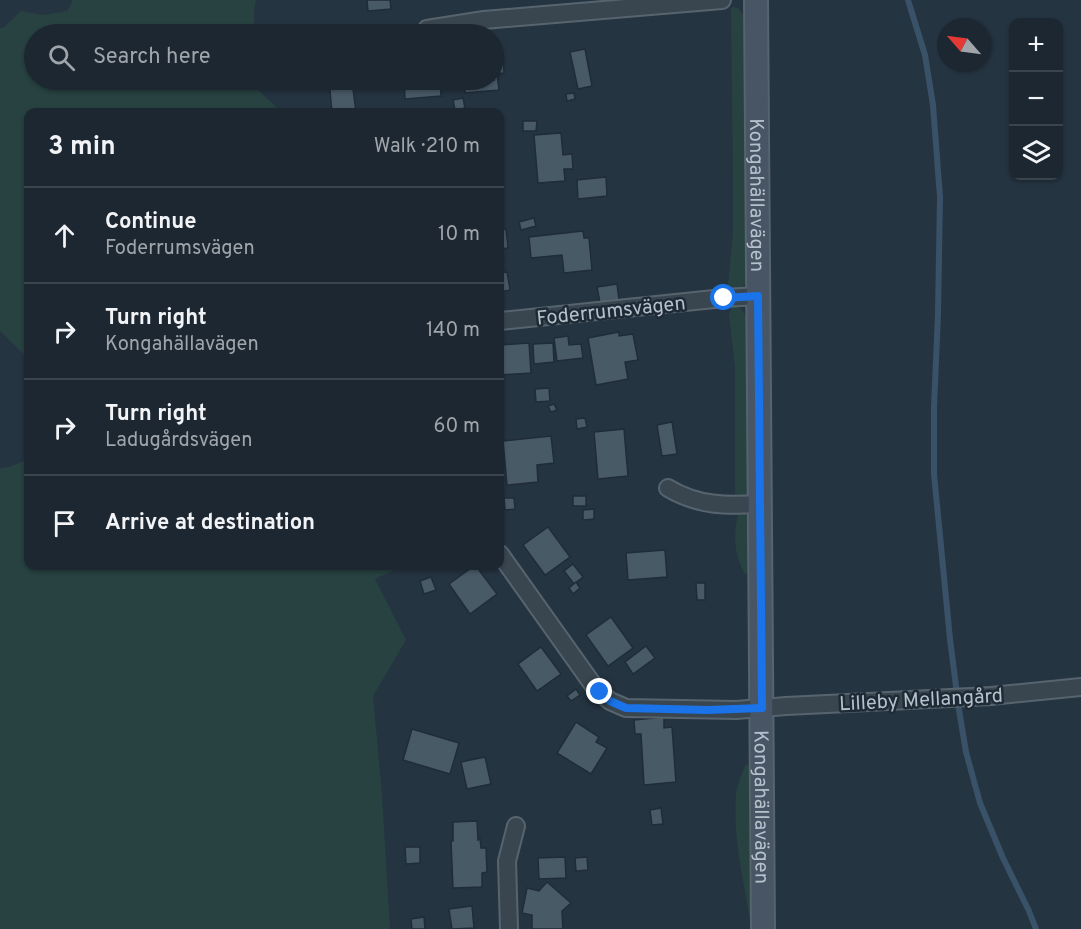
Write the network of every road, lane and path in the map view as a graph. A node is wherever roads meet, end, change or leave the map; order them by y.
1 (722, 0) edge
2 (756, 0) edge
3 (459, 24) edge
4 (758, 296) junction
5 (504, 321) edge
6 (668, 488) dead end
7 (760, 504) junction
8 (504, 560) edge
9 (1081, 687) edge
10 (762, 708) junction
11 (516, 826) dead end
12 (509, 929) edge
13 (763, 929) edge

1 - 3 street
2 - 4 street, Kongahällavägen
4 - 5 street, Foderrumsvägen
4 - 7 street, Kongahällavägen
6 - 7 street
7 - 10 street, Kongahällavägen
8 - 10 street, Lilleby Mellangård
9 - 10 street, Lilleby Mellangård
10 - 13 street, Kongahällavägen
11 - 12 street

